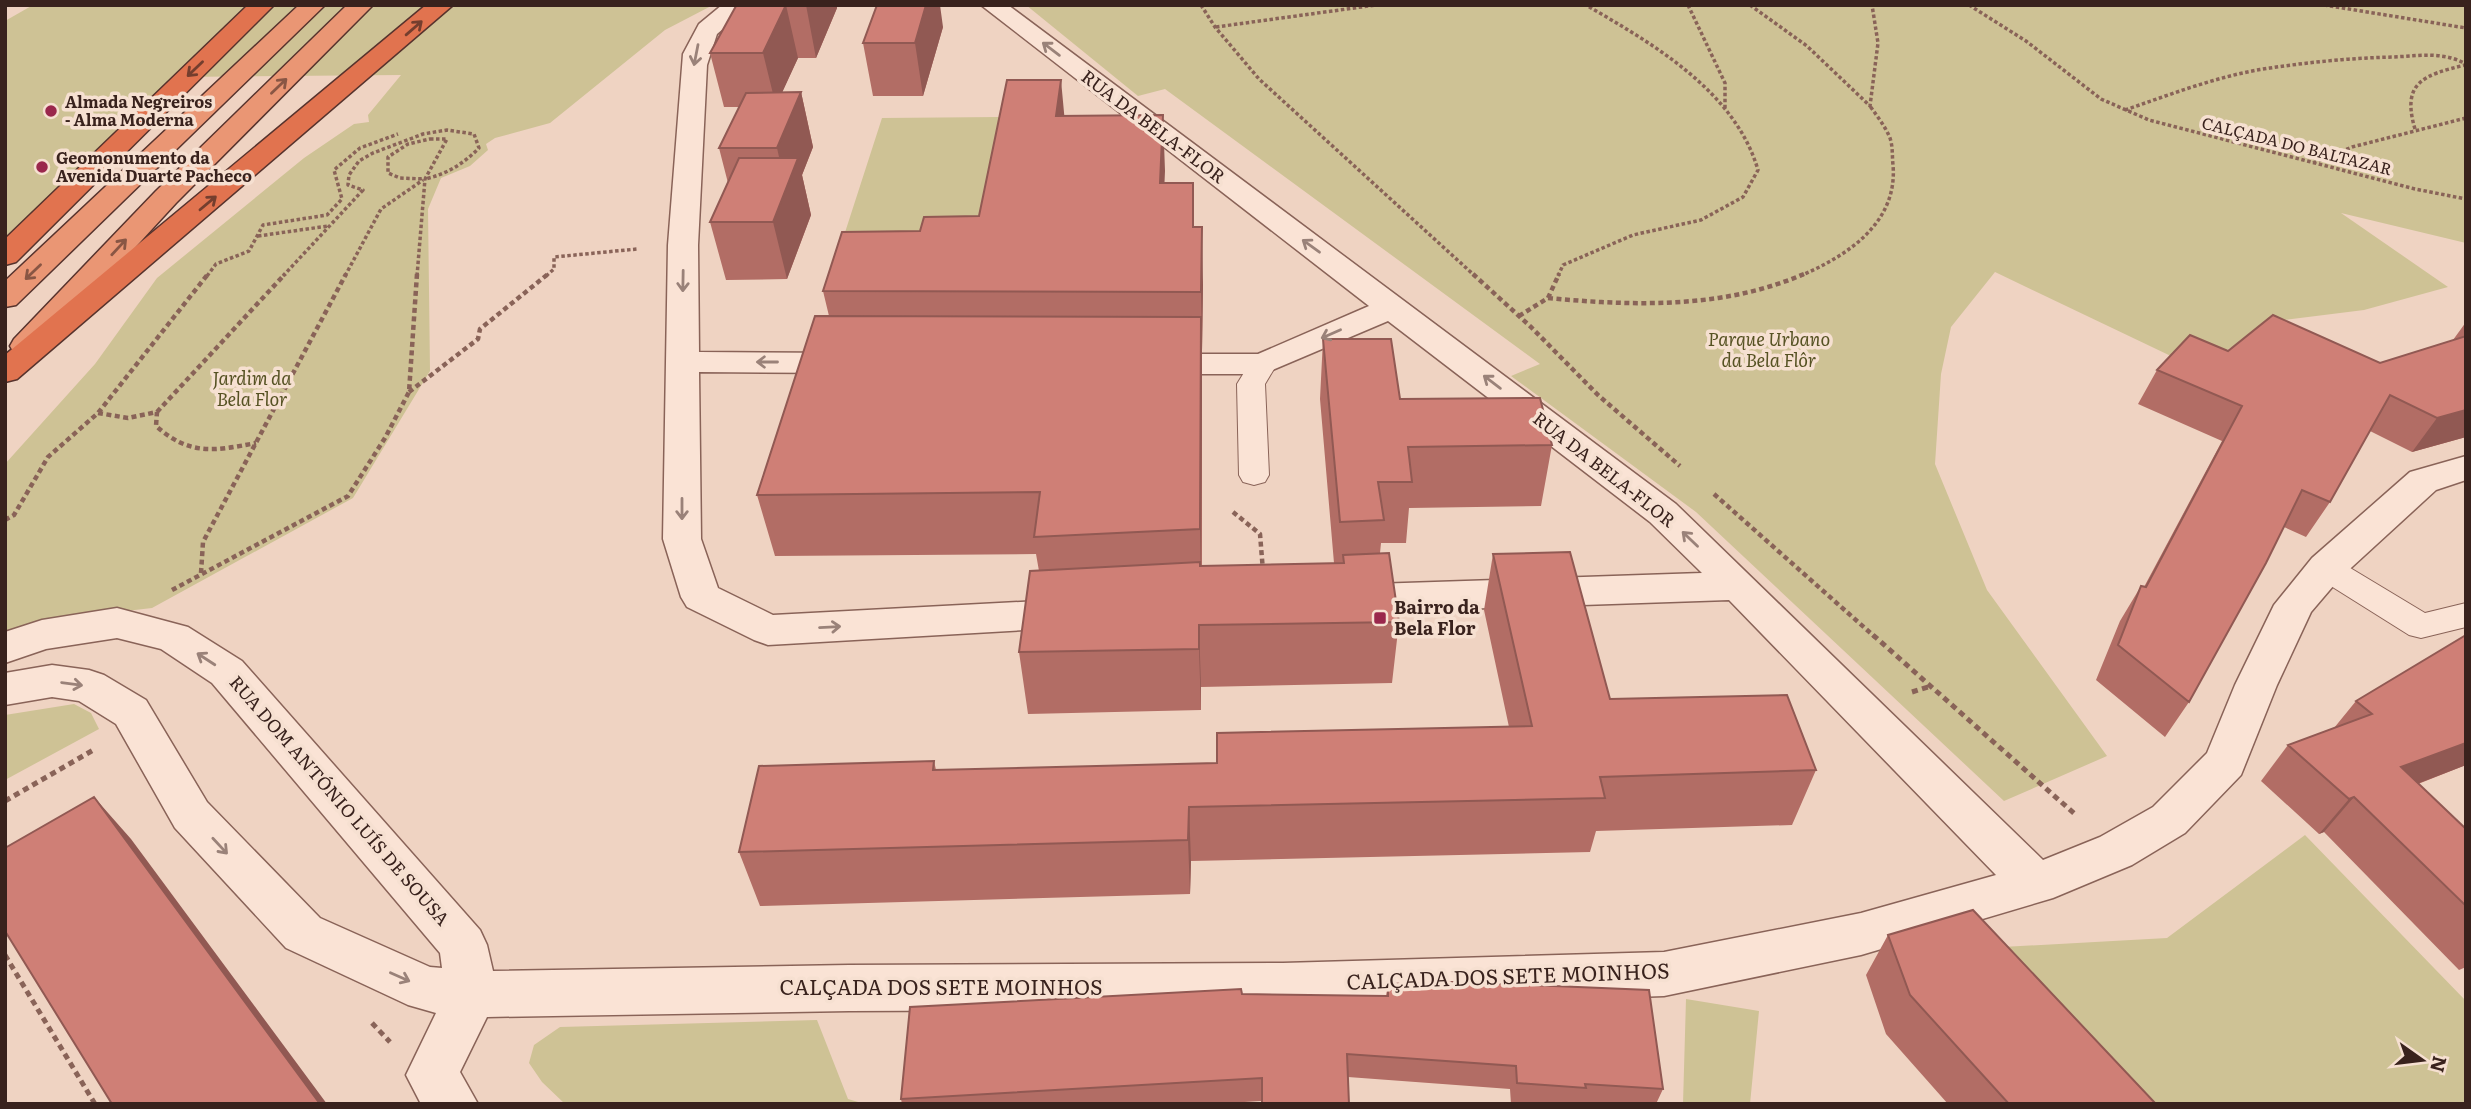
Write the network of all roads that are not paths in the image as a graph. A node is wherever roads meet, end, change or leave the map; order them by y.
1 (262, 5) edge
2 (313, 5) edge
3 (361, 5) edge
4 (441, 5) edge
5 (739, 5) edge
6 (993, 5) edge
7 (5, 256) edge
8 (5, 298) edge
9 (1393, 307) junction
10 (681, 362) junction
11 (876, 363) edge
12 (1119, 363) edge
13 (1263, 364) junction
14 (5, 370) edge
15 (2466, 468) edge
16 (1254, 475) road end
17 (2326, 568) junction
18 (1740, 586) junction
19 (1267, 603) edge
20 (1107, 611) edge
21 (2466, 615) edge
22 (5, 648) edge
23 (5, 689) edge
24 (2036, 884) junction
25 (472, 994) junction
26 (451, 1104) edge

1 -> 7 highway
2 -> 8 highway
14 -> 3 highway
14 -> 4 highway
5 -> 10 street
9 -> 6 street, RUA DA BELA-FLOR
9 -> 13 street
18 -> 9 street, RUA DA BELA-FLOR
11 -> 10 street
10 -> 20 street
12 - 13 street
13 - 16 lane
15 - 17 street, CALÇADA DOS SETE MOINHOS
17 - 21 lane
17 - 24 street, CALÇADA DOS SETE MOINHOS
18 - 19 street
18 - 24 street, RUA DA BELA-FLOR
25 -> 22 street, RUA DOM ANTÓNIO LUÍS DE SOUSA
23 -> 25 street
24 - 25 street, CALÇADA DOS SETE MOINHOS
25 - 26 street

